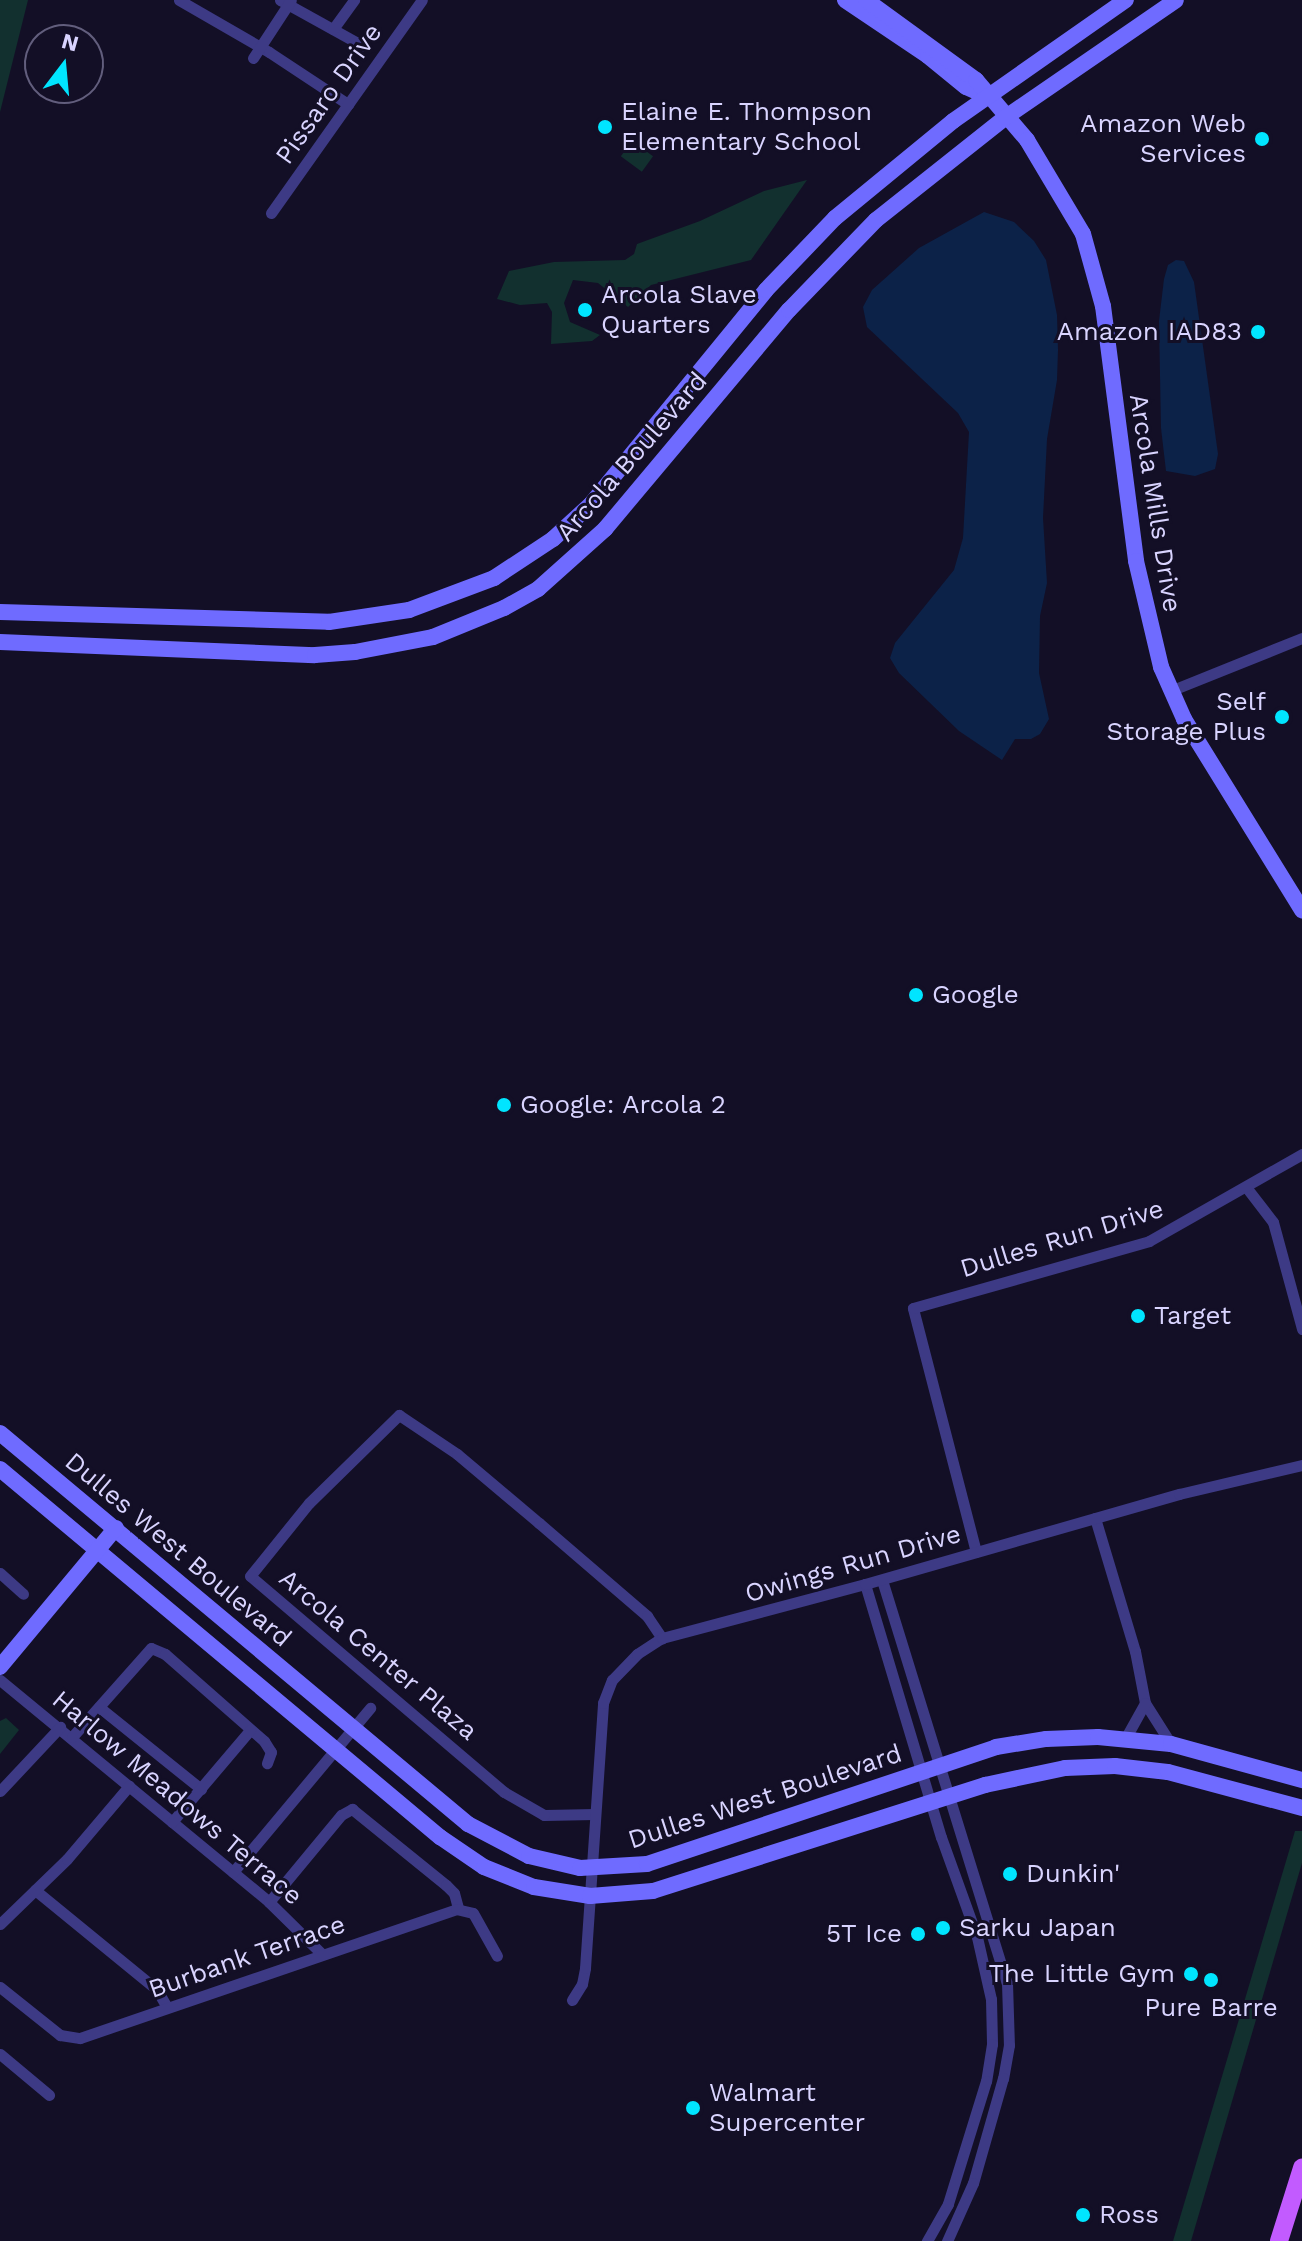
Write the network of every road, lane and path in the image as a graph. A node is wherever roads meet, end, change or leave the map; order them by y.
1 (179, 0) edge
2 (354, 0) edge
3 (422, 0) edge
4 (845, 0) edge
5 (866, 0) edge
6 (1126, 0) edge
7 (1176, 0) edge
8 (286, 1) edge
9 (333, 29) junction
10 (260, 46) junction
11 (363, 46) dead end
12 (253, 58) dead end
13 (988, 97) junction
14 (348, 104) junction
15 (1006, 117) junction
16 (271, 213) dead end
17 (0, 612) edge
18 (1302, 638) edge
19 (0, 642) edge
20 (1170, 691) junction
21 (1302, 910) edge
22 (1302, 1154) edge
23 (1246, 1187) junction
24 (1302, 1329) edge
25 (0, 1433) edge
26 (1302, 1465) edge
27 (0, 1469) edge
28 (1095, 1518) junction
29 (116, 1528) junction
30 (98, 1551) junction
31 (976, 1552) junction
32 (0, 1573) edge
33 (882, 1580) junction
34 (865, 1584) junction
35 (23, 1594) dead end
36 (662, 1638) junction
37 (0, 1667) edge
38 (0, 1680) edge
39 (1145, 1703) junction
40 (99, 1707) junction
41 (370, 1708) dead end
42 (60, 1727) junction
43 (355, 1729) junction
44 (250, 1730) junction
45 (72, 1737) junction
46 (1125, 1739) junction
47 (1171, 1744) junction
48 (336, 1750) junction
49 (267, 1763) dead end
50 (929, 1770) junction
51 (1302, 1780) edge
52 (129, 1786) junction
53 (201, 1789) junction
54 (0, 1791) edge
55 (948, 1797) junction
56 (931, 1804) junction
57 (1302, 1808) edge
58 (595, 1814) junction
59 (172, 1822) junction
60 (592, 1868) junction
61 (233, 1872) junction
62 (35, 1890) junction
63 (590, 1896) junction
64 (269, 1902) junction
65 (458, 1908) junction
66 (0, 1924) edge
67 (322, 1954) junction
68 (497, 1956) dead end
69 (0, 1988) edge
70 (572, 2000) dead end
71 (167, 2007) junction
72 (0, 2054) edge
73 (49, 2095) dead end
74 (1302, 2168) edge
75 (927, 2241) edge
76 (947, 2241) edge
77 (1279, 2241) edge

1 - 10 street
2 - 9 street
3 - 14 street, Pissaro Drive
4 - 13 street, Arcola Mills Drive
5 - 13 street, Arcola Mills Drive
6 - 13 street, Arcola Boulevard
7 - 15 street, Arcola Boulevard
8 - 9 street
8 - 10 street
9 - 11 street
10 - 12 street
10 - 14 street
13 - 15 street, Arcola Mills Drive
13 - 17 street, Arcola Boulevard
14 - 16 street, Pissaro Drive
15 - 19 street, Arcola Boulevard
15 - 20 street, Arcola Mills Drive
18 - 20 street
20 - 21 street, Arcola Mills Drive
22 - 23 street, Dulles Run Drive
23 - 24 street
23 - 31 street, Dulles Run Drive
25 - 29 street, Dulles West Boulevard
26 - 28 street, Owings Run Drive
27 - 30 street, Dulles West Boulevard
28 - 31 street, Owings Run Drive
28 - 39 street
29 - 30 street
29 - 43 street, Dulles West Boulevard
30 - 37 street
30 - 48 street, Dulles West Boulevard
31 - 33 street, Owings Run Drive
32 - 35 street
33 - 34 street, Owings Run Drive
33 - 50 street
34 - 36 street, Owings Run Drive
34 - 50 street
36 - 58 street, Owings Run Drive
36 - 58 street, Arcola Center Plaza
38 - 42 street, Harlow Meadows Terrace
39 - 46 street
39 - 47 street
40 - 44 street
40 - 45 street
40 - 53 street
41 - 43 street
42 - 45 street, Harlow Meadows Terrace
42 - 54 street
43 - 48 street
43 - 60 street, Dulles West Boulevard
44 - 49 street
44 - 53 street
45 - 52 street, Harlow Meadows Terrace
46 - 47 street, Dulles West Boulevard
46 - 50 street, Dulles West Boulevard
47 - 51 street, Dulles West Boulevard
48 - 61 street
48 - 63 street, Dulles West Boulevard
50 - 55 street
50 - 56 street
50 - 60 street, Dulles West Boulevard
52 - 59 street, Harlow Meadows Terrace
52 - 62 street
53 - 59 street
55 - 56 street, Dulles West Boulevard
55 - 57 street, Dulles West Boulevard
55 - 76 street
56 - 63 street, Dulles West Boulevard
56 - 75 street
58 - 60 street, Owings Run Drive
59 - 61 street, Harlow Meadows Terrace
60 - 63 street, Owings Run Drive
61 - 64 street, Harlow Meadows Terrace
62 - 66 street
62 - 71 street
63 - 70 street, Owings Run Drive
64 - 65 street
64 - 67 street, Harlow Meadows Terrace
65 - 67 street, Burbank Terrace
65 - 68 street
67 - 71 street, Burbank Terrace
69 - 71 street, Burbank Terrace
72 - 73 street
74 - 77 main road

